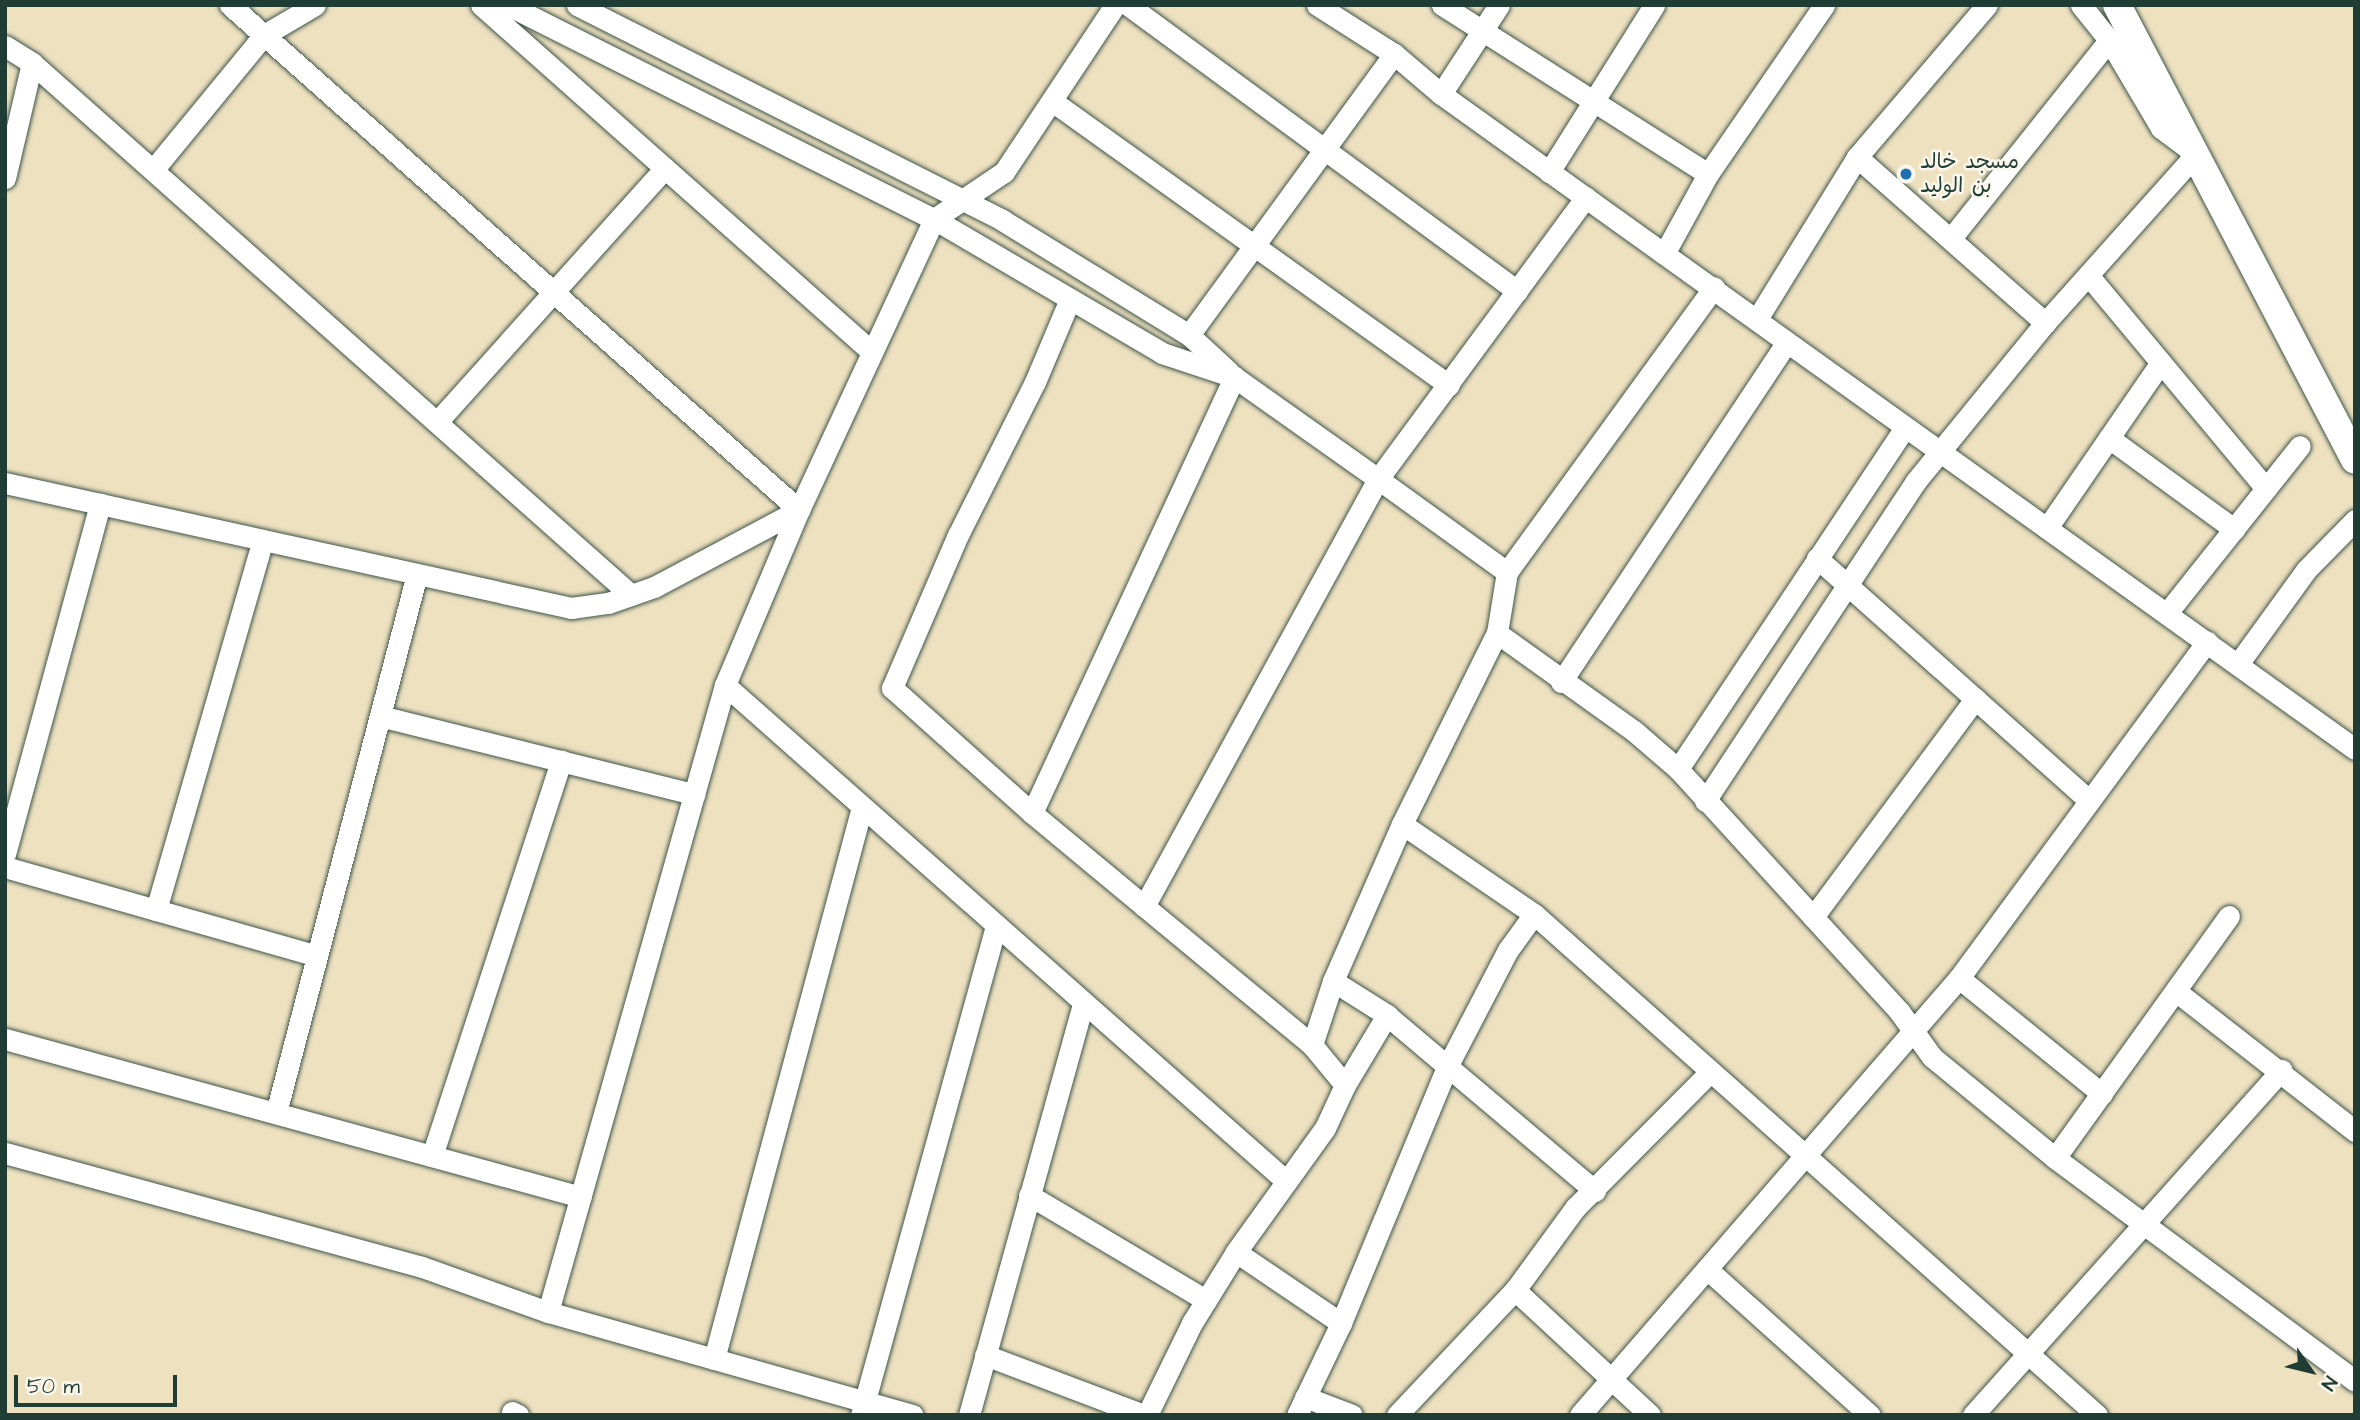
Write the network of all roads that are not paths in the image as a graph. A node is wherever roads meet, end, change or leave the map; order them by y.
1 (230, 5) edge
2 (315, 5) edge
3 (481, 5) edge
4 (508, 5) edge
5 (577, 5) edge
6 (1115, 5) edge
7 (1128, 5) edge
8 (1442, 5) edge
9 (1499, 5) edge
10 (1654, 5) edge
11 (1825, 5) edge
12 (1987, 5) edge
13 (2081, 5) edge
14 (2117, 5) edge
15 (1325, 8) edge
16 (1482, 32) junction
17 (264, 36) junction
18 (2109, 40) junction
19 (5, 46) edge
20 (1394, 54) junction
21 (32, 63) junction
22 (1441, 94) junction
23 (1594, 100) junction
24 (1052, 101) junction
25 (1324, 149) junction
26 (2196, 154) junction
27 (1857, 157) junction
28 (665, 168) junction
29 (153, 170) junction
30 (1549, 172) junction
31 (1708, 174) junction
32 (5, 178) edge
33 (1586, 197) junction
34 (966, 200) junction
35 (934, 219) junction
36 (1952, 237) junction
37 (1255, 244) junction
38 (1664, 254) junction
39 (2088, 275) junction
40 (1714, 287) junction
41 (552, 290) junction
42 (1517, 291) junction
43 (1070, 299) junction
44 (1757, 319) junction
45 (2045, 323) junction
46 (1189, 335) junction
47 (1787, 342) junction
48 (872, 352) junction
49 (2161, 362) junction
50 (1234, 377) junction
51 (1449, 385) junction
52 (436, 422) junction
53 (1905, 427) junction
54 (2109, 438) junction
55 (2300, 446) dead end
56 (1942, 452) junction
57 (2355, 460) edge
58 (1378, 479) junction
59 (5, 483) edge
60 (2266, 489) junction
61 (100, 504) junction
62 (799, 510) junction
63 (2355, 520) edge
64 (2047, 528) junction
65 (2234, 529) junction
66 (262, 540) junction
67 (1817, 558) junction
68 (1507, 572) junction
69 (417, 574) junction
70 (1846, 583) junction
71 (631, 595) junction
72 (2167, 614) junction
73 (1497, 633) junction
74 (2207, 642) junction
75 (2238, 664) junction
76 (1561, 682) junction
77 (725, 685) junction
78 (1975, 699) junction
79 (380, 716) junction
80 (2355, 749) edge
81 (561, 761) junction
82 (1678, 769) junction
83 (694, 794) junction
84 (1705, 801) junction
85 (2090, 801) junction
86 (862, 807) junction
87 (1032, 813) junction
88 (1402, 824) junction
89 (5, 854) edge
90 (5, 867) edge
91 (1143, 906) junction
92 (156, 910) junction
93 (1534, 914) junction
94 (2229, 916) dead end
95 (1813, 917) junction
96 (996, 926) junction
97 (317, 956) junction
98 (1959, 978) junction
99 (1333, 981) junction
100 (2177, 992) junction
101 (1083, 1003) junction
102 (1387, 1015) junction
103 (1912, 1034) junction
104 (5, 1039) edge
105 (1312, 1045) junction
106 (1447, 1067) junction
107 (2281, 1070) junction
108 (1709, 1073) junction
109 (1345, 1085) junction
110 (2102, 1094) junction
111 (276, 1113) junction
112 (2355, 1131) edge
113 (5, 1153) edge
114 (432, 1156) junction
115 (1808, 1156) junction
116 (2055, 1158) junction
117 (1286, 1181) junction
118 (1595, 1192) junction
119 (1029, 1195) junction
120 (581, 1197) junction
121 (2144, 1221) junction
122 (1236, 1252) junction
123 (1707, 1269) junction
124 (1515, 1290) junction
125 (1206, 1300) junction
126 (548, 1312) junction
127 (1341, 1323) junction
128 (2030, 1353) junction
129 (985, 1355) junction
130 (714, 1359) junction
131 (1609, 1378) junction
132 (2355, 1381) edge
133 (1301, 1406) edge
134 (862, 1408) edge
135 (913, 1415) edge
136 (969, 1415) edge
137 (1145, 1415) edge
138 (1352, 1415) edge
139 (1396, 1415) edge
140 (1580, 1415) edge
141 (1650, 1415) edge
142 (1870, 1415) edge
143 (1973, 1415) edge
144 (2097, 1415) edge

1 - 17 street
2 - 17 street
3 - 28 street
4 - 35 street
5 - 34 street
6 - 24 street
7 - 25 street
8 - 16 street
9 - 16 street
10 - 23 street
11 - 31 street
12 - 27 street
13 - 18 street
14 - 26 main road
15 - 20 street
16 - 22 street
16 - 23 street
17 - 29 street
17 - 41 street
18 - 26 street
18 - 36 street
19 - 21 street
20 - 22 street
20 - 25 street
21 - 29 street
21 - 32 street
22 - 30 street
23 - 30 street
23 - 31 street
24 - 34 street
24 - 37 street
25 - 37 street
25 - 42 street
26 - 39 street
26 - 57 main road
27 - 36 street
27 - 44 street
28 - 41 street
28 - 48 street
29 - 52 street
30 - 33 street
31 - 38 street
33 - 38 street
33 - 42 street
34 - 35 street
34 - 46 street
35 - 43 street
35 - 48 street
36 - 45 street
37 - 46 street
37 - 51 street
38 - 40 street
39 - 45 street
39 - 49 street
40 - 44 street
40 - 68 street
41 - 52 street
41 - 62 street
42 - 51 street
43 - 50 street
43 - 87 street
44 - 47 street
45 - 56 street
46 - 50 street
47 - 53 street
47 - 76 street
48 - 62 street
49 - 54 street
49 - 60 street
50 - 58 street
50 - 87 street
51 - 58 street
52 - 71 street
53 - 56 street
53 - 67 street
54 - 64 street
54 - 65 street
55 - 60 street
56 - 64 street
56 - 70 street
58 - 68 street
58 - 91 street
59 - 61 street
60 - 65 street
61 - 66 street
61 - 89 street
62 - 71 street
62 - 77 street
63 - 75 street
64 - 72 street
65 - 72 street
66 - 69 street
66 - 92 street
67 - 70 street
67 - 82 street
68 - 73 street
69 - 71 street
69 - 79 street
70 - 78 street
70 - 84 street
72 - 74 street
73 - 76 street
73 - 88 street
74 - 75 street
74 - 85 street
75 - 80 street
76 - 82 street
77 - 83 street
77 - 86 street
78 - 85 street
78 - 95 street
79 - 81 street
79 - 97 street
81 - 83 street
81 - 114 street
82 - 84 street
83 - 120 street
84 - 95 street
85 - 98 street
86 - 96 street
86 - 130 street
87 - 91 street
88 - 93 street
88 - 99 street
90 - 92 street
91 - 105 street
92 - 97 street
93 - 106 street
93 - 108 street
94 - 100 street
95 - 103 street
96 - 101 street
96 - 134 street
97 - 111 street
98 - 103 street
98 - 110 street
99 - 102 street
99 - 105 street
100 - 107 street
100 - 110 street
101 - 117 street
101 - 119 street
102 - 106 street
102 - 109 street
103 - 115 street
103 - 116 street
104 - 111 street
105 - 109 street
106 - 118 street
106 - 127 street
107 - 112 street
107 - 121 street
108 - 115 street
108 - 118 street
109 - 117 street
110 - 116 street
111 - 114 street
113 - 126 street
114 - 120 street
115 - 123 street
115 - 128 street
116 - 121 street
117 - 122 street
118 - 124 street
119 - 125 street
119 - 129 street
120 - 126 street
121 - 128 street
121 - 132 street
122 - 125 street
122 - 127 street
123 - 131 street
123 - 142 street
124 - 131 street
124 - 139 street
125 - 137 street
126 - 130 street
127 - 133 street
128 - 143 street
128 - 144 street
129 - 136 street
129 - 137 street
130 - 134 street
131 - 140 street
131 - 141 street
133 - 138 street
134 - 135 street

